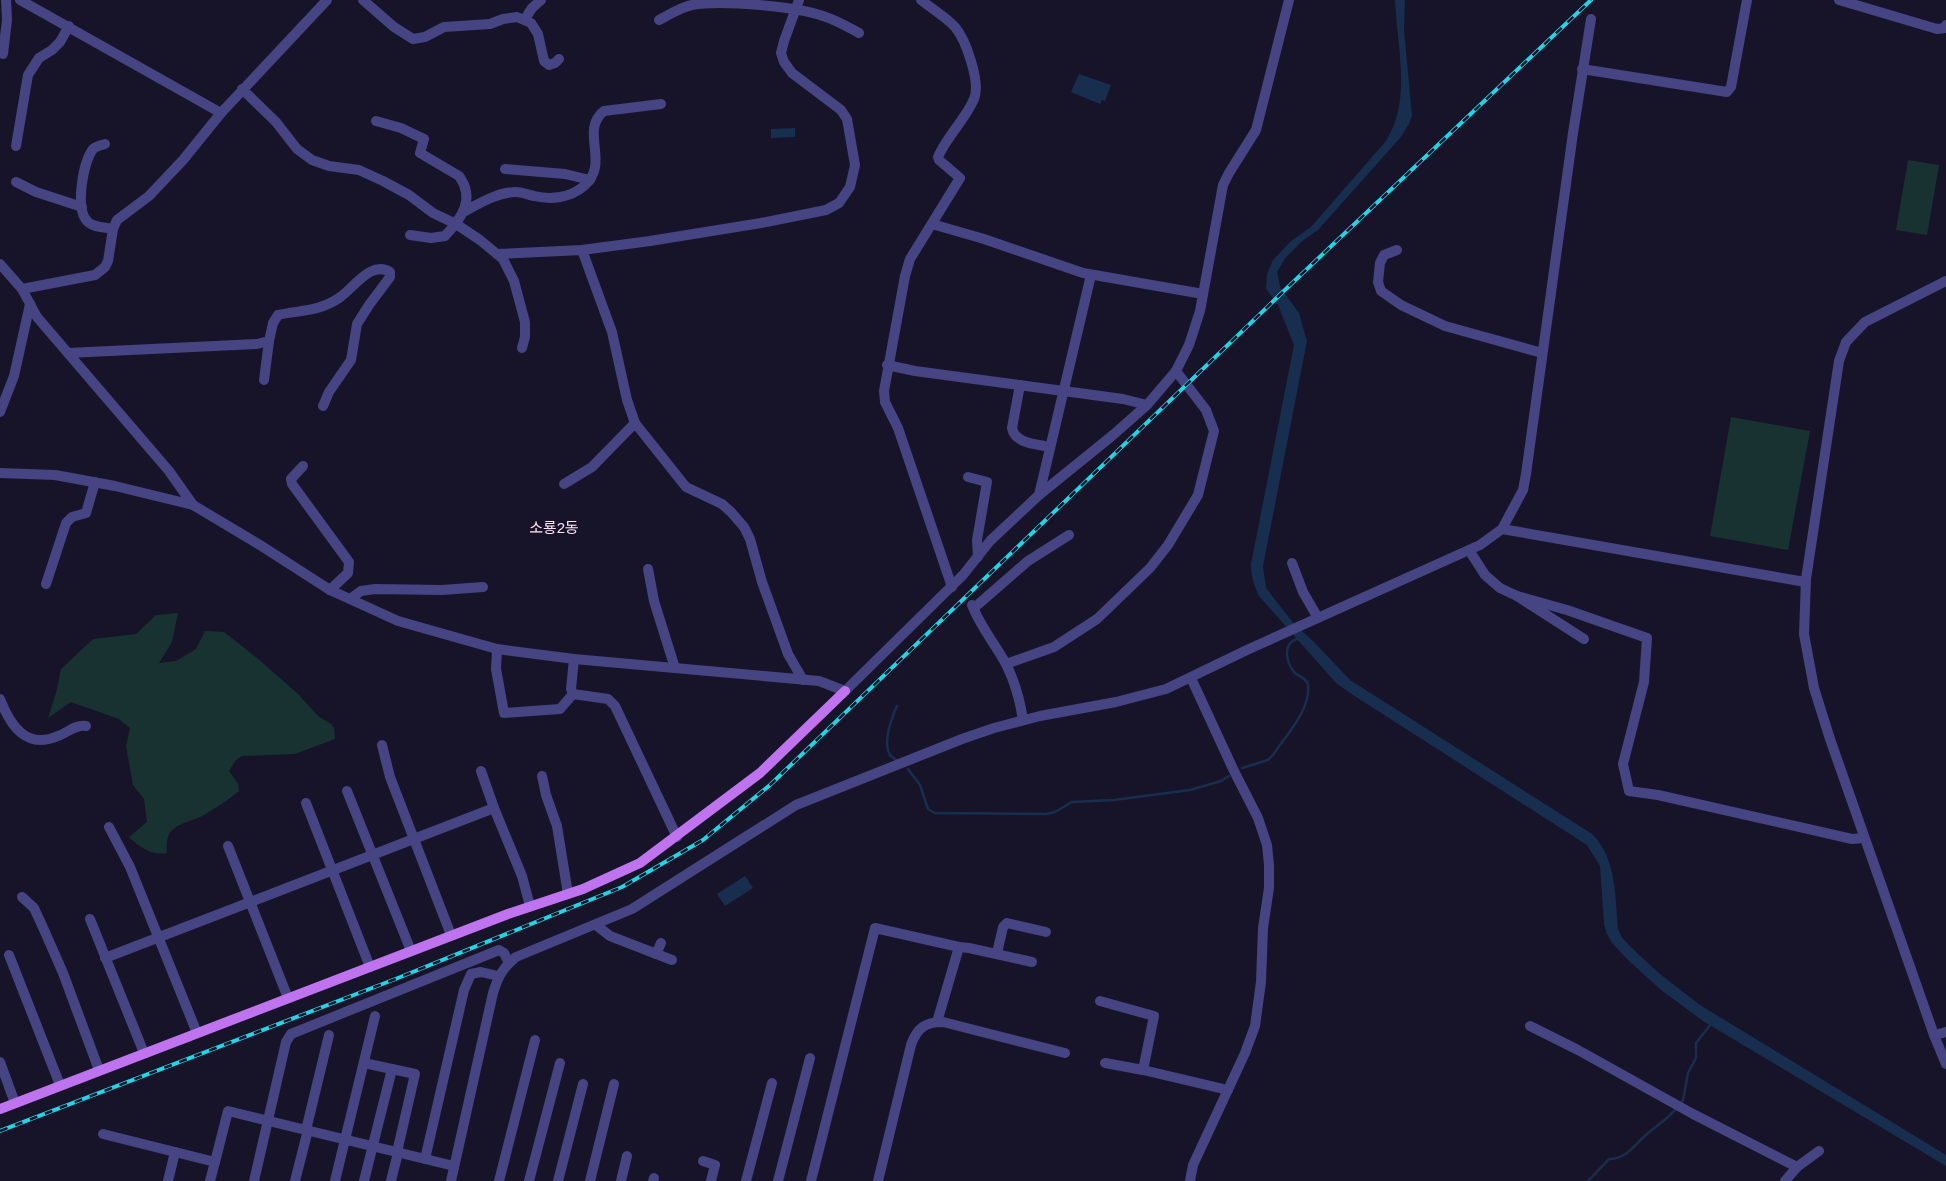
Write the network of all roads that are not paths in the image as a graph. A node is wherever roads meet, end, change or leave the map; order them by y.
1 (6, 0) edge
2 (20, 0) edge
3 (327, 0) edge
4 (363, 0) edge
5 (541, 0) edge
6 (921, 0) edge
7 (1289, 0) edge
8 (1747, 0) edge
9 (1839, 0) edge
10 (701, 2) edge
11 (797, 5) edge
12 (1591, 19) dead end
13 (525, 20) junction
14 (659, 20) dead end
15 (1946, 25) edge
16 (69, 26) junction
17 (859, 33) dead end
18 (3, 54) dead end
19 (560, 58) dead end
20 (1582, 69) junction
21 (242, 89) junction
22 (661, 104) dead end
23 (221, 113) junction
24 (376, 121) dead end
25 (105, 144) dead end
26 (16, 146) dead end
27 (505, 169) dead end
28 (590, 180) junction
29 (16, 182) dead end
30 (82, 207) junction
31 (465, 211) junction
32 (456, 224) junction
33 (932, 224) junction
34 (113, 229) junction
35 (410, 235) dead end
36 (582, 250) junction
37 (1397, 250) dead end
38 (497, 254) junction
39 (0, 264) edge
40 (1091, 275) junction
41 (1946, 281) edge
42 (22, 289) junction
43 (1203, 294) junction
44 (30, 304) junction
45 (269, 341) junction
46 (522, 348) dead end
47 (68, 352) junction
48 (1542, 353) junction
49 (887, 365) junction
50 (1176, 371) junction
51 (264, 380) dead end
52 (1020, 385) junction
53 (1063, 392) junction
54 (1146, 405) junction
55 (323, 406) dead end
56 (0, 412) edge
57 (635, 422) junction
58 (1050, 446) junction
59 (303, 466) dead end
60 (0, 473) edge
61 (968, 478) dead end
62 (95, 482) junction
63 (564, 484) dead end
64 (1039, 495) junction
65 (193, 505) junction
66 (1502, 528) junction
67 (1069, 535) dead end
68 (1469, 550) junction
69 (978, 558) junction
70 (1292, 563) dead end
71 (648, 569) dead end
72 (1805, 582) junction
73 (46, 584) dead end
74 (483, 587) dead end
75 (952, 587) junction
76 (330, 590) junction
77 (1517, 596) junction
78 (350, 599) junction
79 (1318, 618) junction
80 (1584, 639) dead end
81 (497, 649) junction
82 (574, 659) junction
83 (1006, 664) junction
84 (675, 668) junction
85 (1191, 678) junction
86 (803, 680) junction
87 (845, 691) junction
88 (573, 694) junction
89 (0, 699) edge
90 (1023, 720) junction
91 (86, 726) dead end
92 (382, 746) dead end
93 (481, 771) dead end
94 (542, 776) dead end
95 (347, 792) dead end
96 (306, 803) dead end
97 (494, 808) junction
98 (109, 827) dead end
99 (677, 837) junction
100 (1864, 838) junction
101 (414, 839) junction
102 (228, 846) dead end
103 (373, 855) junction
104 (332, 871) junction
105 (568, 894) junction
106 (22, 897) dead end
107 (250, 903) junction
108 (530, 906) junction
109 (90, 920) dead end
110 (596, 924) junction
111 (1046, 932) dead end
112 (451, 936) junction
113 (158, 938) junction
114 (661, 942) dead end
115 (959, 947) junction
116 (411, 951) junction
117 (997, 953) junction
118 (656, 954) junction
119 (9, 955) dead end
120 (105, 958) junction
121 (672, 960) dead end
122 (1032, 962) dead end
123 (509, 963) junction
124 (370, 966) junction
125 (498, 976) junction
126 (288, 998) junction
127 (1100, 1001) dead end
128 (375, 1016) dead end
129 (937, 1022) junction
130 (1530, 1026) dead end
131 (1946, 1032) edge
132 (197, 1033) junction
133 (329, 1035) dead end
134 (1934, 1036) junction
135 (535, 1040) dead end
136 (144, 1053) junction
137 (1065, 1053) dead end
138 (810, 1058) dead end
139 (0, 1062) edge
140 (364, 1063) junction
141 (560, 1063) dead end
142 (1105, 1063) dead end
143 (1946, 1064) edge
144 (392, 1069) junction
145 (99, 1070) junction
146 (1143, 1070) junction
147 (772, 1083) dead end
148 (583, 1084) dead end
149 (614, 1084) dead end
150 (60, 1085) junction
151 (1228, 1090) junction
152 (15, 1103) junction
153 (0, 1109) edge
154 (268, 1120) junction
155 (307, 1130) junction
156 (102, 1134) dead end
157 (345, 1140) junction
158 (374, 1146) junction
159 (1819, 1151) dead end
160 (175, 1152) junction
161 (398, 1152) junction
162 (627, 1156) dead end
163 (425, 1159) junction
164 (703, 1161) dead end
165 (215, 1162) junction
166 (454, 1166) junction
167 (1797, 1167) junction
168 (168, 1181) edge
169 (210, 1181) edge
170 (254, 1181) edge
171 (295, 1181) edge
172 (335, 1181) edge
173 (364, 1181) edge
174 (391, 1181) edge
175 (451, 1181) edge
176 (499, 1181) edge
177 (529, 1181) edge
178 (558, 1181) edge
179 (590, 1181) edge
180 (622, 1181) edge
181 (711, 1181) edge
182 (746, 1181) edge
183 (778, 1181) edge
184 (811, 1181) edge
185 (878, 1181) edge
186 (1190, 1181) edge
187 (1785, 1181) edge

1 - 18 street
2 - 16 street
3 - 21 street
4 - 13 street
5 - 13 street
6 - 33 street
7 - 43 street
8 - 20 street
9 - 15 street
10 - 11 street
10 - 14 street
11 - 17 street
11 - 36 street
12 - 20 street
13 - 19 street
16 - 23 street
16 - 26 street
20 - 48 street
21 - 23 street
21 - 32 street
22 - 28 street
23 - 34 street
24 - 31 street
25 - 30 street
27 - 28 street
28 - 31 street
29 - 30 street
30 - 34 street
31 - 32 street
32 - 35 street
32 - 38 street
33 - 40 street
33 - 49 street
34 - 42 street
36 - 38 street
36 - 57 street
37 - 48 street
38 - 46 street
39 - 42 street
40 - 43 street
40 - 53 street
41 - 72 street
42 - 44 street
43 - 50 street
44 - 47 street
44 - 56 street
45 - 47 street
45 - 51 street
45 - 55 street
47 - 65 street
48 - 66 street
49 - 52 street
49 - 75 street
50 - 54 street
50 - 83 street
52 - 53 street
52 - 58 street
53 - 54 street
53 - 58 street
54 - 64 street
57 - 63 street
57 - 86 street
58 - 64 street
59 - 76 street
60 - 62 street
61 - 69 street
62 - 65 street
62 - 73 street
64 - 69 street
65 - 76 street
66 - 68 street
66 - 72 street
67 - 83 street
68 - 77 street
68 - 79 street
69 - 75 street
70 - 79 street
71 - 84 street
72 - 100 street
74 - 78 street
75 - 87 street
76 - 78 street
77 - 80 street
77 - 100 street
78 - 81 street
79 - 85 street
81 - 82 street
81 - 88 street
82 - 84 street
82 - 88 street
83 - 90 street
84 - 86 street
85 - 90 street
85 - 151 street
86 - 87 street
87 - 99 main road
88 - 99 street
89 - 91 street
90 - 110 street
92 - 101 street
93 - 97 street
94 - 105 street
95 - 103 street
96 - 104 street
97 - 101 street
97 - 108 street
98 - 113 street
99 - 105 main road
100 - 134 street
101 - 103 street
101 - 112 street
102 - 107 street
103 - 104 street
103 - 116 street
104 - 107 street
104 - 124 street
105 - 108 main road
106 - 145 street
107 - 113 street
107 - 126 street
108 - 112 main road
109 - 120 street
110 - 118 street
110 - 123 street
111 - 117 street
112 - 116 main road
113 - 120 street
113 - 132 street
114 - 118 street
115 - 117 street
115 - 129 street
115 - 184 street
116 - 124 main road
117 - 122 street
118 - 121 street
119 - 150 street
120 - 136 street
123 - 125 street
123 - 154 street
124 - 126 main road
125 - 163 street
125 - 166 street
126 - 132 main road
127 - 146 street
128 - 140 street
129 - 137 street
129 - 185 street
130 - 167 street
131 - 134 street
132 - 136 main road
133 - 155 street
134 - 143 street
135 - 176 street
136 - 145 main road
138 - 183 street
139 - 152 street
140 - 144 street
140 - 157 street
141 - 177 street
142 - 146 street
144 - 158 street
144 - 161 street
145 - 150 main road
146 - 151 street
147 - 182 street
148 - 178 street
149 - 179 street
150 - 152 main road
151 - 186 street
152 - 153 main road
154 - 155 street
154 - 165 street
154 - 170 street
155 - 157 street
155 - 171 street
156 - 160 street
157 - 158 street
157 - 172 street
158 - 161 street
158 - 173 street
159 - 167 street
160 - 165 street
160 - 168 street
161 - 163 street
161 - 174 street
162 - 180 street
163 - 166 street
164 - 181 street
165 - 169 street
166 - 175 street
167 - 187 street

